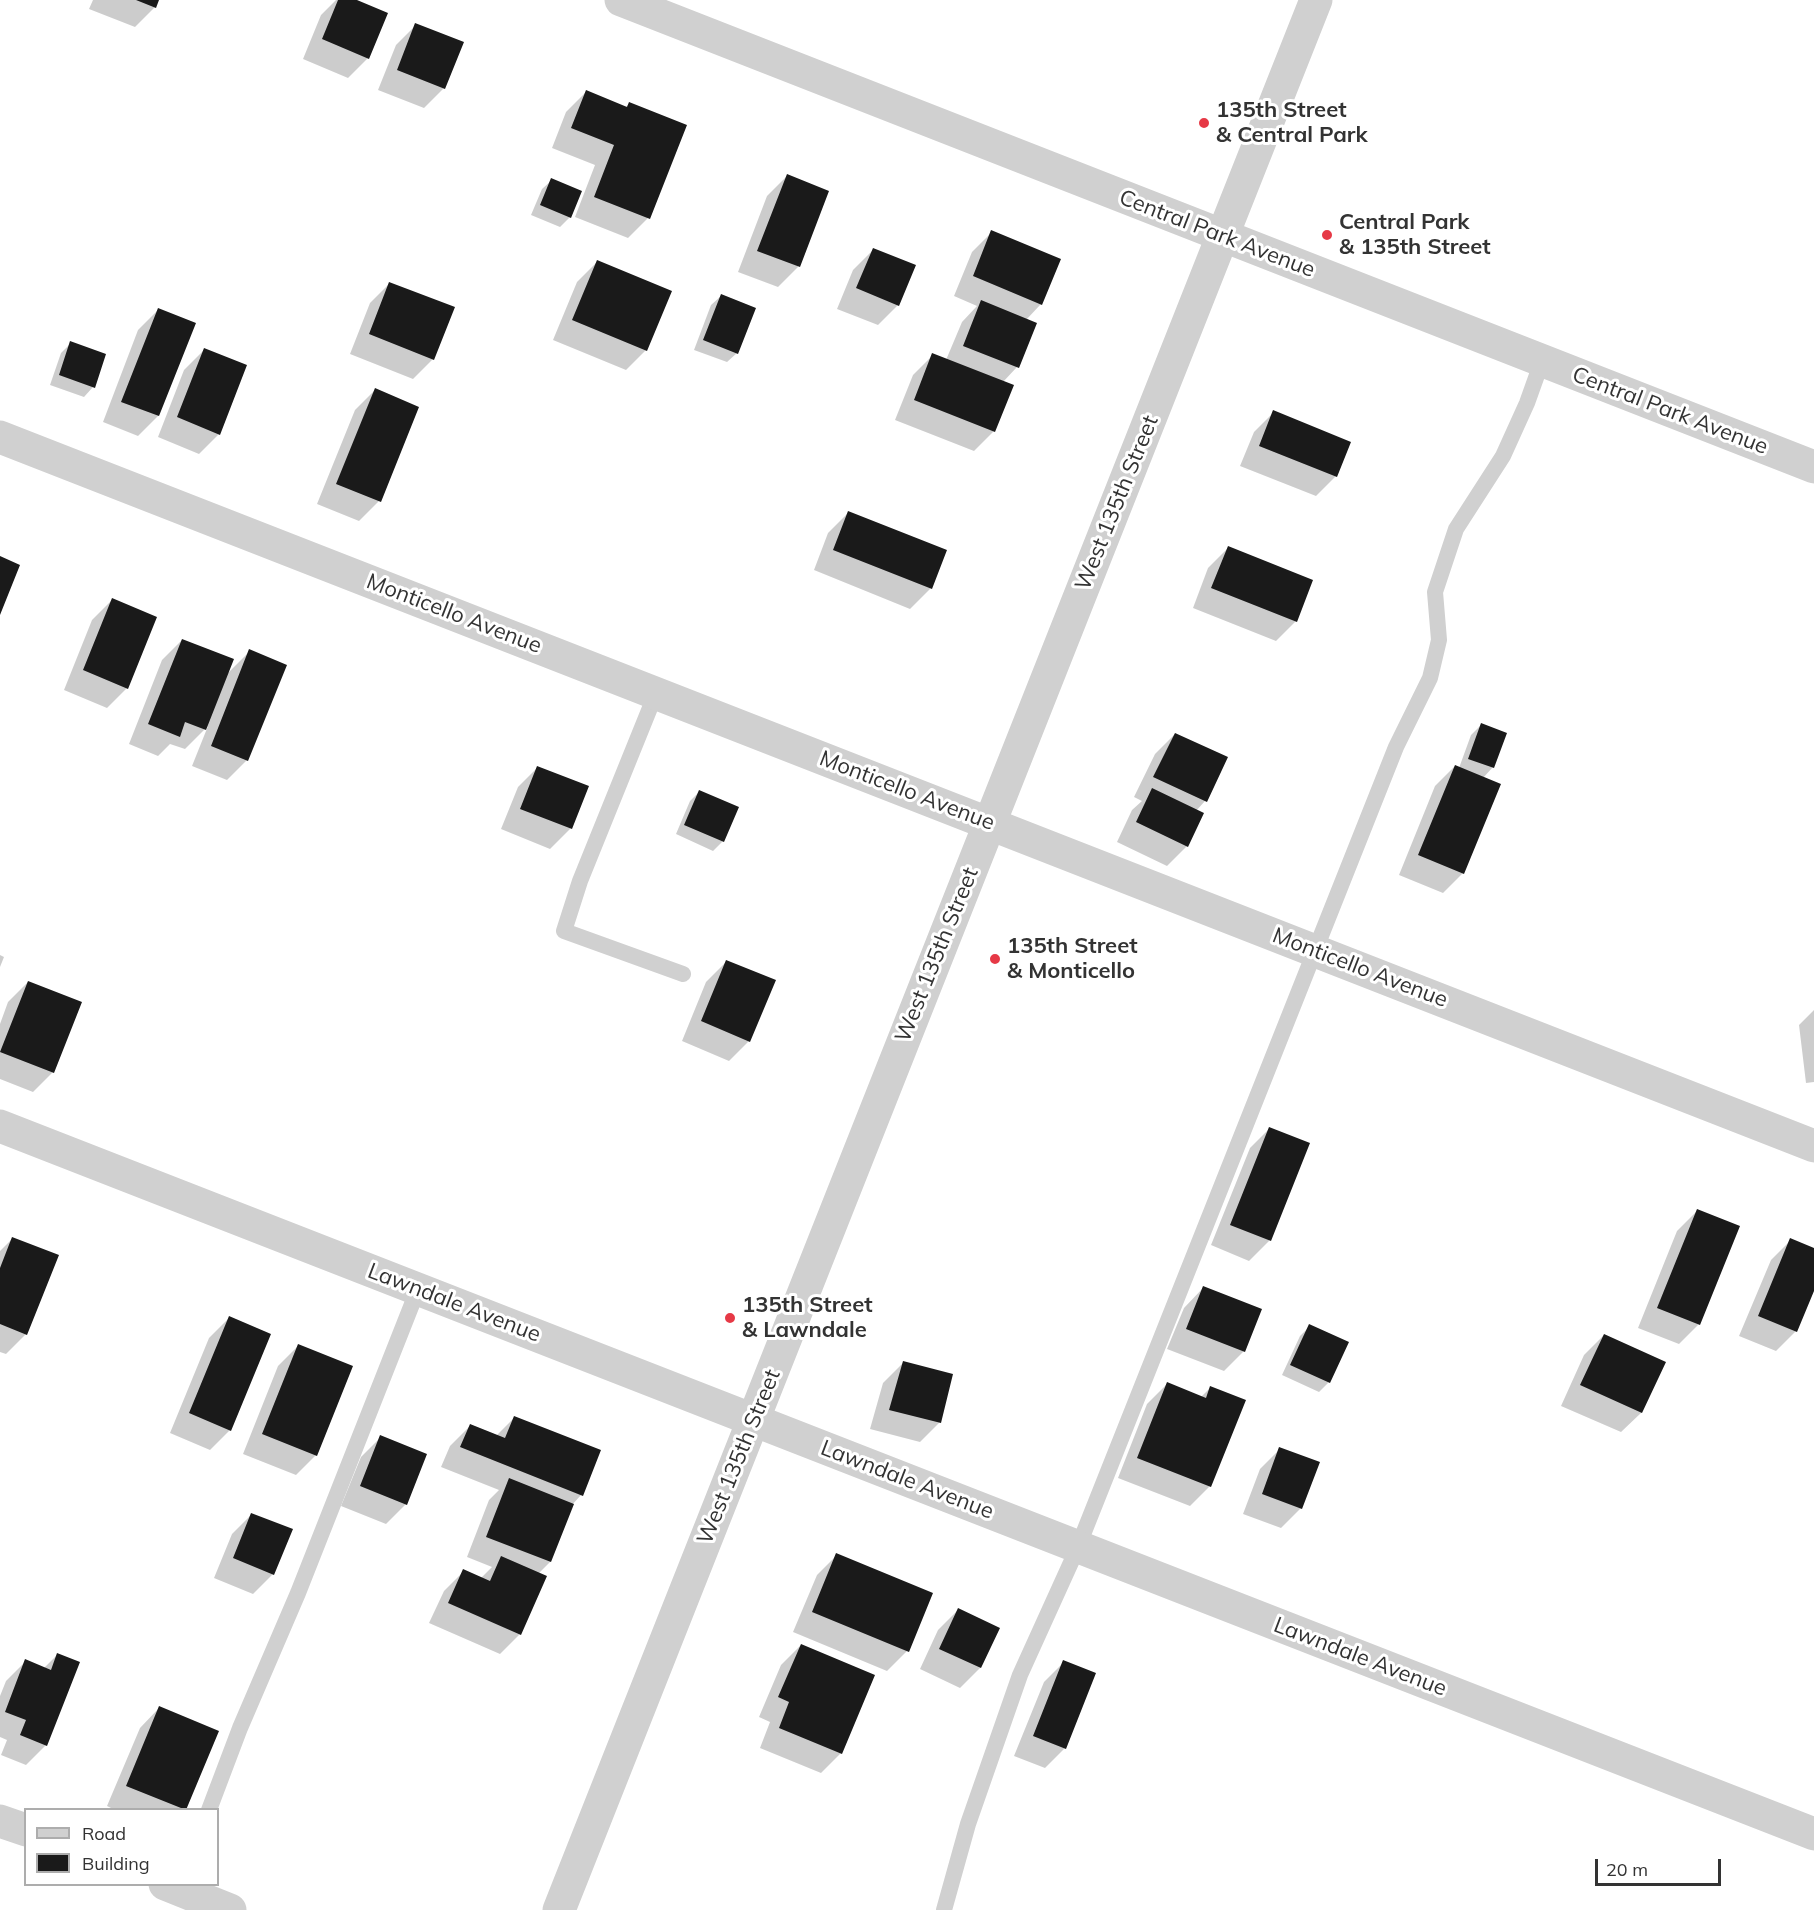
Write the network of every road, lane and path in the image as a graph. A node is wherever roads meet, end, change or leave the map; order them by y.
1 (621, 0) edge
2 (1316, 0) edge
3 (1222, 236) junction
4 (1542, 361) junction
5 (0, 437) edge
6 (1814, 467) edge
7 (656, 693) junction
8 (989, 823) junction
9 (1316, 951) junction
10 (683, 974) dead end
11 (0, 1126) edge
12 (1814, 1146) edge
13 (418, 1289) junction
14 (753, 1420) junction
15 (1078, 1547) junction
16 (209, 1808) edge
17 (0, 1821) edge
18 (24, 1829) edge
19 (1814, 1834) edge
20 (174, 1886) edge
21 (230, 1910) edge
22 (559, 1910) edge
23 (944, 1910) edge

1 - 3 street, Central Park Avenue
2 - 3 street, West 135th Street
3 - 4 street, Central Park Avenue
3 - 8 street, West 135th Street
4 - 6 street, Central Park Avenue
4 - 9 lane
5 - 7 street, Monticello Avenue
7 - 8 street, Monticello Avenue
7 - 10 lane
8 - 9 street, Monticello Avenue
8 - 14 street, West 135th Street
9 - 12 street, Monticello Avenue
9 - 15 lane
11 - 13 street, Lawndale Avenue
13 - 14 street, Lawndale Avenue
13 - 16 lane
14 - 15 street, Lawndale Avenue
14 - 22 street, West 135th Street
15 - 19 street, Lawndale Avenue
15 - 23 lane
17 - 18 street
20 - 21 street

